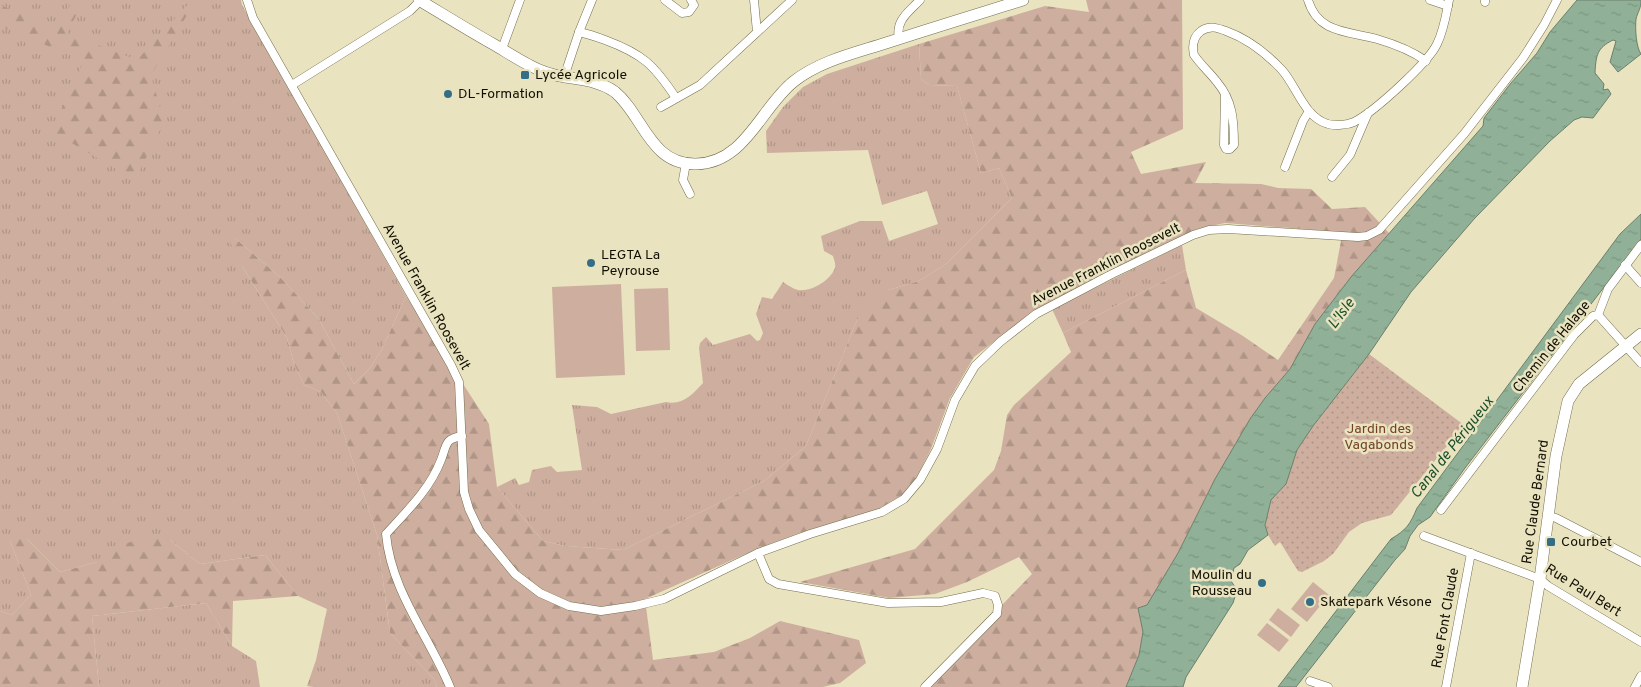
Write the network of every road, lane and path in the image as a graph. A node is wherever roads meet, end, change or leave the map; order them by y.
1 (247, 0) edge
2 (419, 0) edge
3 (520, 0) edge
4 (592, 0) edge
5 (665, 0) edge
6 (691, 0) edge
7 (754, 0) edge
8 (792, 0) edge
9 (920, 0) edge
10 (1023, 0) edge
11 (1308, 0) edge
12 (1430, 0) edge
13 (1557, 0) edge
14 (1448, 3) edge
15 (579, 32) junction
16 (757, 32) junction
17 (899, 39) junction
18 (502, 49) junction
19 (1426, 61) junction
20 (564, 77) junction
21 (292, 85) junction
22 (1225, 94) junction
23 (676, 98) junction
24 (661, 107) dead end
25 (1309, 111) junction
26 (1368, 113) junction
27 (686, 163) junction
28 (1285, 167) dead end
29 (1332, 177) dead end
30 (690, 194) dead end
31 (1641, 245) edge
32 (1625, 265) junction
33 (1641, 283) edge
34 (1598, 315) junction
35 (1641, 334) edge
36 (1626, 347) junction
37 (1641, 363) edge
38 (462, 436) junction
39 (1441, 510) dead end
40 (1549, 516) junction
41 (1424, 536) dead end
42 (758, 553) junction
43 (1471, 553) junction
44 (1641, 562) edge
45 (1540, 579) junction
46 (1641, 642) edge
47 (1641, 676) edge
48 (1310, 681) dead end
49 (450, 687) edge
50 (926, 687) edge
51 (1328, 687) edge
52 (1446, 687) edge
53 (1522, 687) edge
54 (1635, 687) edge

1 - 21 street, Avenue Franklin Roosevelt
2 - 18 main road
2 - 21 street
3 - 18 street
4 - 15 street
5 - 6 street
7 - 16 street
8 - 16 street
9 - 17 street
10 - 17 main road
11 - 19 street
12 - 14 street
13 - 42 street, Avenue Franklin Roosevelt
14 - 19 street
15 - 20 street
15 - 23 street
16 - 23 street
17 - 27 main road
18 - 20 main road
19 - 26 street
20 - 27 main road
21 - 38 street, Avenue Franklin Roosevelt
22 - 22 street
22 - 25 street
23 - 24 street
25 - 26 street
25 - 28 street
26 - 29 street
27 - 30 street
31 - 32 street, Chemin de Halage
32 - 33 street
32 - 34 street, Chemin de Halage
34 - 36 street
34 - 39 street, Chemin de Halage
35 - 36 main road, Rue Claude Bernard
36 - 37 street
36 - 40 main road, Rue Claude Bernard
38 - 42 street, Avenue Franklin Roosevelt
38 - 49 street
40 - 44 street
40 - 45 main road, Rue Claude Bernard
41 - 43 street, Rue Paul Bert
42 - 50 street
43 - 45 street, Rue Paul Bert
43 - 52 street, Rue Font Claude
45 - 46 street, Rue Paul Bert
45 - 53 main road, Rue Claude Bernard
47 - 54 street
48 - 51 street

